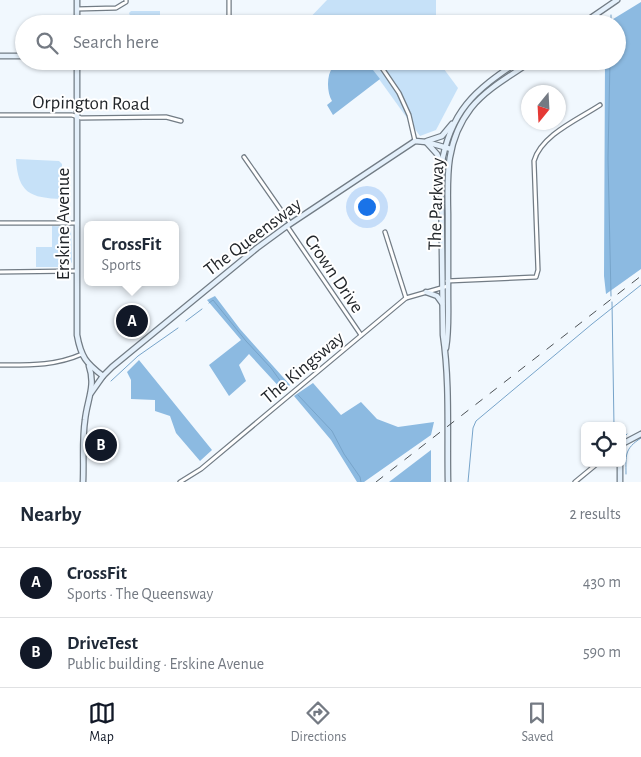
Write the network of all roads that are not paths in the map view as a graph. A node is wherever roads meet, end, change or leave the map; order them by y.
1 (77, 0) edge
2 (126, 0) edge
3 (229, 0) edge
4 (618, 0) edge
5 (77, 9) junction
6 (77, 15) edge
7 (229, 15) edge
8 (596, 15) edge
9 (0, 56) edge
10 (15, 56) edge
11 (77, 70) edge
12 (383, 70) edge
13 (506, 70) edge
14 (518, 70) edge
15 (600, 105) dead end
16 (0, 115) edge
17 (458, 115) junction
18 (77, 117) junction
19 (181, 121) dead end
20 (415, 141) junction
21 (426, 142) junction
22 (446, 148) junction
23 (451, 149) junction
24 (244, 157) dead end
25 (441, 167) junction
26 (0, 223) edge
27 (77, 223) junction
28 (288, 224) junction
29 (385, 232) dead end
30 (77, 271) junction
31 (0, 272) edge
32 (445, 281) junction
33 (448, 286) junction
34 (442, 287) junction
35 (426, 292) junction
36 (406, 298) junction
37 (443, 304) junction
38 (361, 335) junction
39 (445, 352) junction
40 (82, 354) junction
41 (0, 365) edge
42 (88, 365) junction
43 (103, 376) junction
44 (91, 393) junction
45 (641, 434) edge
46 (626, 442) edge
47 (593, 467) edge
48 (620, 467) edge
49 (83, 482) edge
50 (180, 482) edge
51 (448, 482) edge
52 (575, 482) edge
53 (620, 482) edge

1 - 5 street
2 - 5 street
3 - 7 street
4 - 8 street
5 - 6 street
9 - 10 street
11 - 18 street, Erskine Avenue
12 - 20 street
13 - 17 street, The Parkway
14 - 23 street, The Parkway
15 - 32 street
16 - 18 street, Orpington Road
17 - 21 street
17 - 22 street, The Parkway
18 - 19 street, Orpington Road
18 - 27 street, Erskine Avenue
20 - 21 street
20 - 28 street, The Queensway
21 - 22 street
21 - 25 street
22 - 23 street
22 - 25 street, The Parkway
23 - 32 street, The Parkway
24 - 28 street, Crown Drive
25 - 32 street, The Parkway
26 - 27 street
27 - 30 street, Erskine Avenue
28 - 38 street, Crown Drive
28 - 43 street, The Queensway
29 - 36 street
30 - 31 street
30 - 40 street, Erskine Avenue
32 - 33 street, The Parkway
32 - 34 street, The Parkway
33 - 34 street, The Kingsway
33 - 39 street, The Parkway
34 - 35 street, The Kingsway
34 - 37 street, The Parkway
35 - 36 street, The Kingsway
35 - 37 street
36 - 38 street, The Kingsway
37 - 39 street, The Parkway
38 - 50 street, The Kingsway
39 - 51 street, The Parkway
40 - 41 street
40 - 42 street, Erskine Avenue
42 - 43 street, Erskine Avenue
42 - 44 street
43 - 44 street, The Queensway
44 - 49 street
45 - 46 street
47 - 52 street
48 - 53 street

